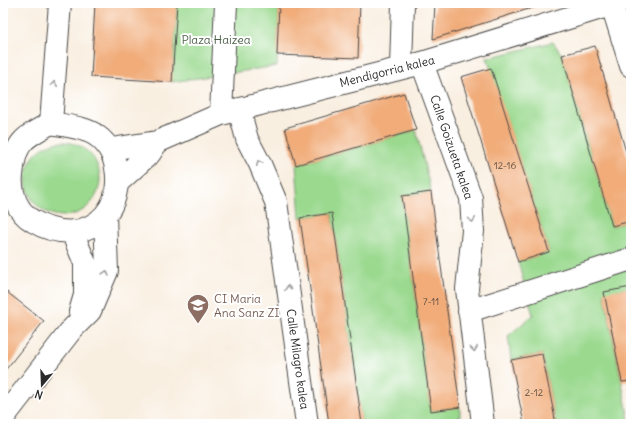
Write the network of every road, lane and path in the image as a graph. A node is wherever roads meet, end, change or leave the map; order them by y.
1 (60, 3) edge
2 (226, 3) edge
3 (403, 3) edge
4 (614, 4) edge
5 (422, 63) junction
6 (631, 66) edge
7 (401, 67) junction
8 (230, 112) junction
9 (50, 123) junction
10 (157, 142) junction
11 (13, 144) edge
12 (111, 150) junction
13 (117, 183) junction
14 (8, 194) edge
15 (105, 215) junction
16 (72, 232) junction
17 (631, 259) edge
18 (469, 311) junction
19 (72, 329) junction
20 (3, 418) edge
21 (307, 424) edge
22 (483, 424) edge

9 -> 1 street
2 - 8 street, Calle Milagro kalea
3 - 7 street
4 - 5 street, Mendigorria kalea
4 - 6 street
5 - 7 street, Mendigorria kalea
5 -> 18 street, Calle Goizueta kalea
7 - 8 street, Mendigorria kalea
8 - 10 street, Mendigorria kalea
21 -> 8 street, Calle Milagro kalea
9 - 11 street
9 - 12 street
10 - 12 street, Mendigorria kalea
10 - 13 street, Mendigorria kalea
11 - 14 street
12 - 13 street
13 - 15 street
14 - 16 street
15 - 16 street
19 -> 15 street
16 - 19 street
17 - 18 street
18 -> 22 street, Calle Goizueta kalea
19 - 20 street

